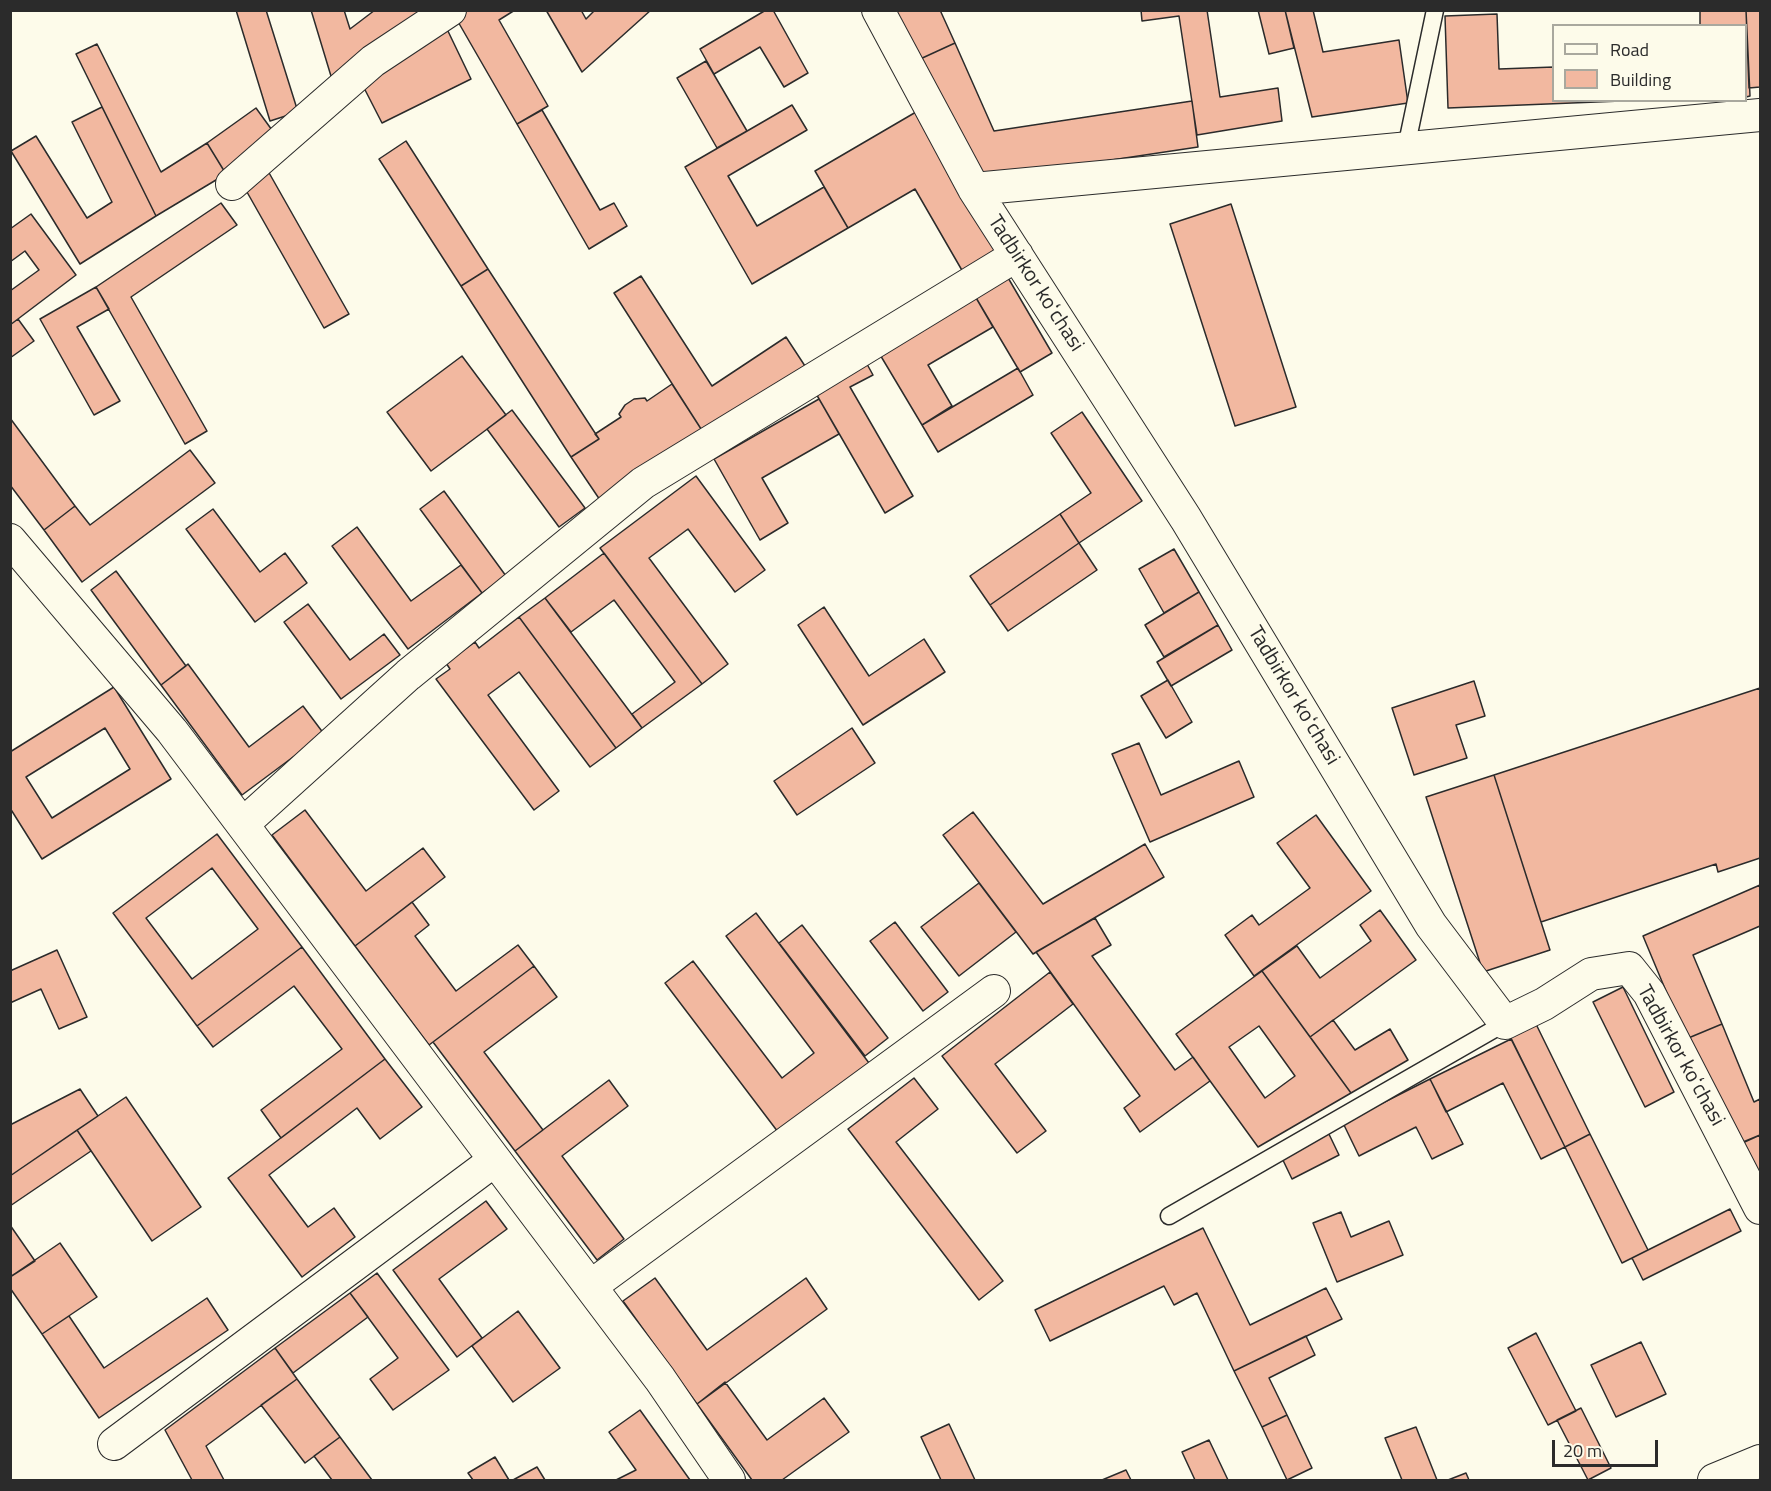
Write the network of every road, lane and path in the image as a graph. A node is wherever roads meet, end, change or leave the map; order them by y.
1 (450, 10) edge
2 (878, 10) edge
3 (1435, 10) edge
4 (1761, 115) edge
5 (1406, 148) junction
6 (232, 184) dead end
7 (974, 189) junction
8 (1017, 255) junction
9 (10, 540) edge
10 (243, 824) junction
11 (994, 991) dead end
12 (1505, 1023) junction
13 (495, 1160) junction
14 (1761, 1208) edge
15 (1169, 1216) dead end
16 (591, 1286) junction
17 (114, 1444) dead end
18 (1761, 1461) edge
19 (729, 1480) edge
20 (1714, 1480) edge

1 - 6 street
2 - 7 street, Tadbirkor koʻchasi
3 - 5 lane
4 - 5 street
5 - 7 street
7 - 8 street, Tadbirkor koʻchasi
8 - 10 street
8 - 12 street, Tadbirkor koʻchasi
9 - 10 street
10 - 13 street
11 - 16 street
12 - 14 street, Tadbirkor koʻchasi
12 - 15 lane
13 - 16 street
13 - 17 street
16 - 19 street
18 - 20 street

